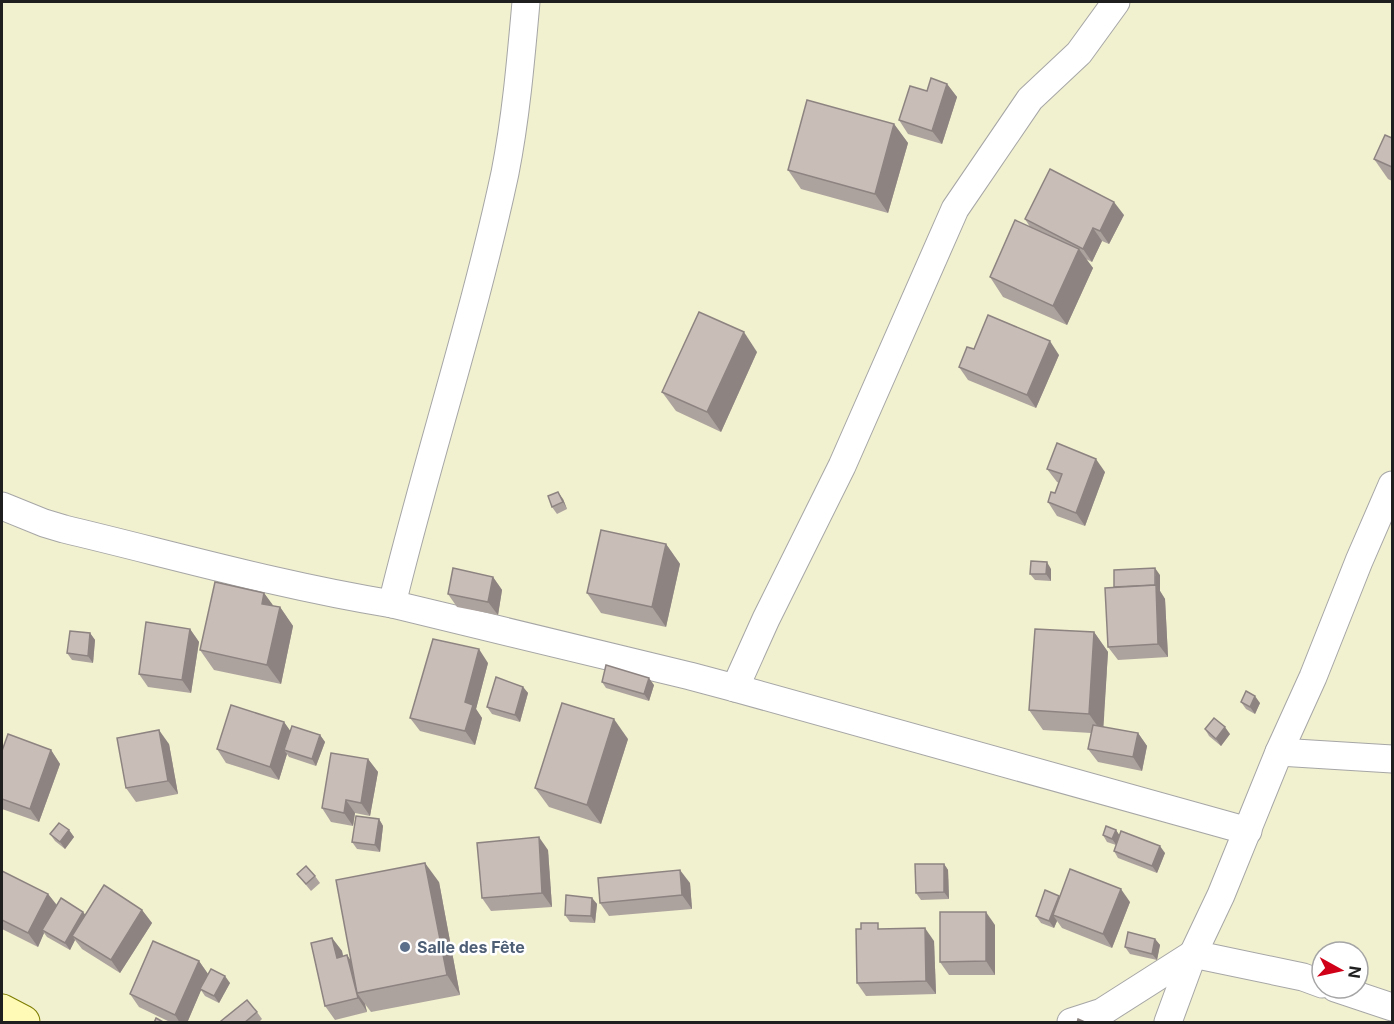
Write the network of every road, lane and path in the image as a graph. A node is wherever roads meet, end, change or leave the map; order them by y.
1 (526, 2) edge
2 (1116, 2) edge
3 (1392, 485) edge
4 (2, 506) edge
5 (392, 604) junction
6 (735, 688) junction
7 (1279, 752) junction
8 (1392, 759) edge
9 (1248, 831) junction
10 (1193, 954) junction
11 (1310, 980) edge
12 (1370, 1000) edge
13 (1392, 1007) edge
14 (2, 1011) edge
15 (23, 1023) edge
16 (1071, 1023) edge
17 (1168, 1023) edge

1 - 5 street
2 - 6 street
3 - 7 street
4 - 5 street
5 - 6 street
6 - 9 street
7 - 8 street
7 - 9 street
9 - 10 street
10 - 11 street
10 - 16 street
10 - 17 street
12 - 13 street
14 - 15 main road

